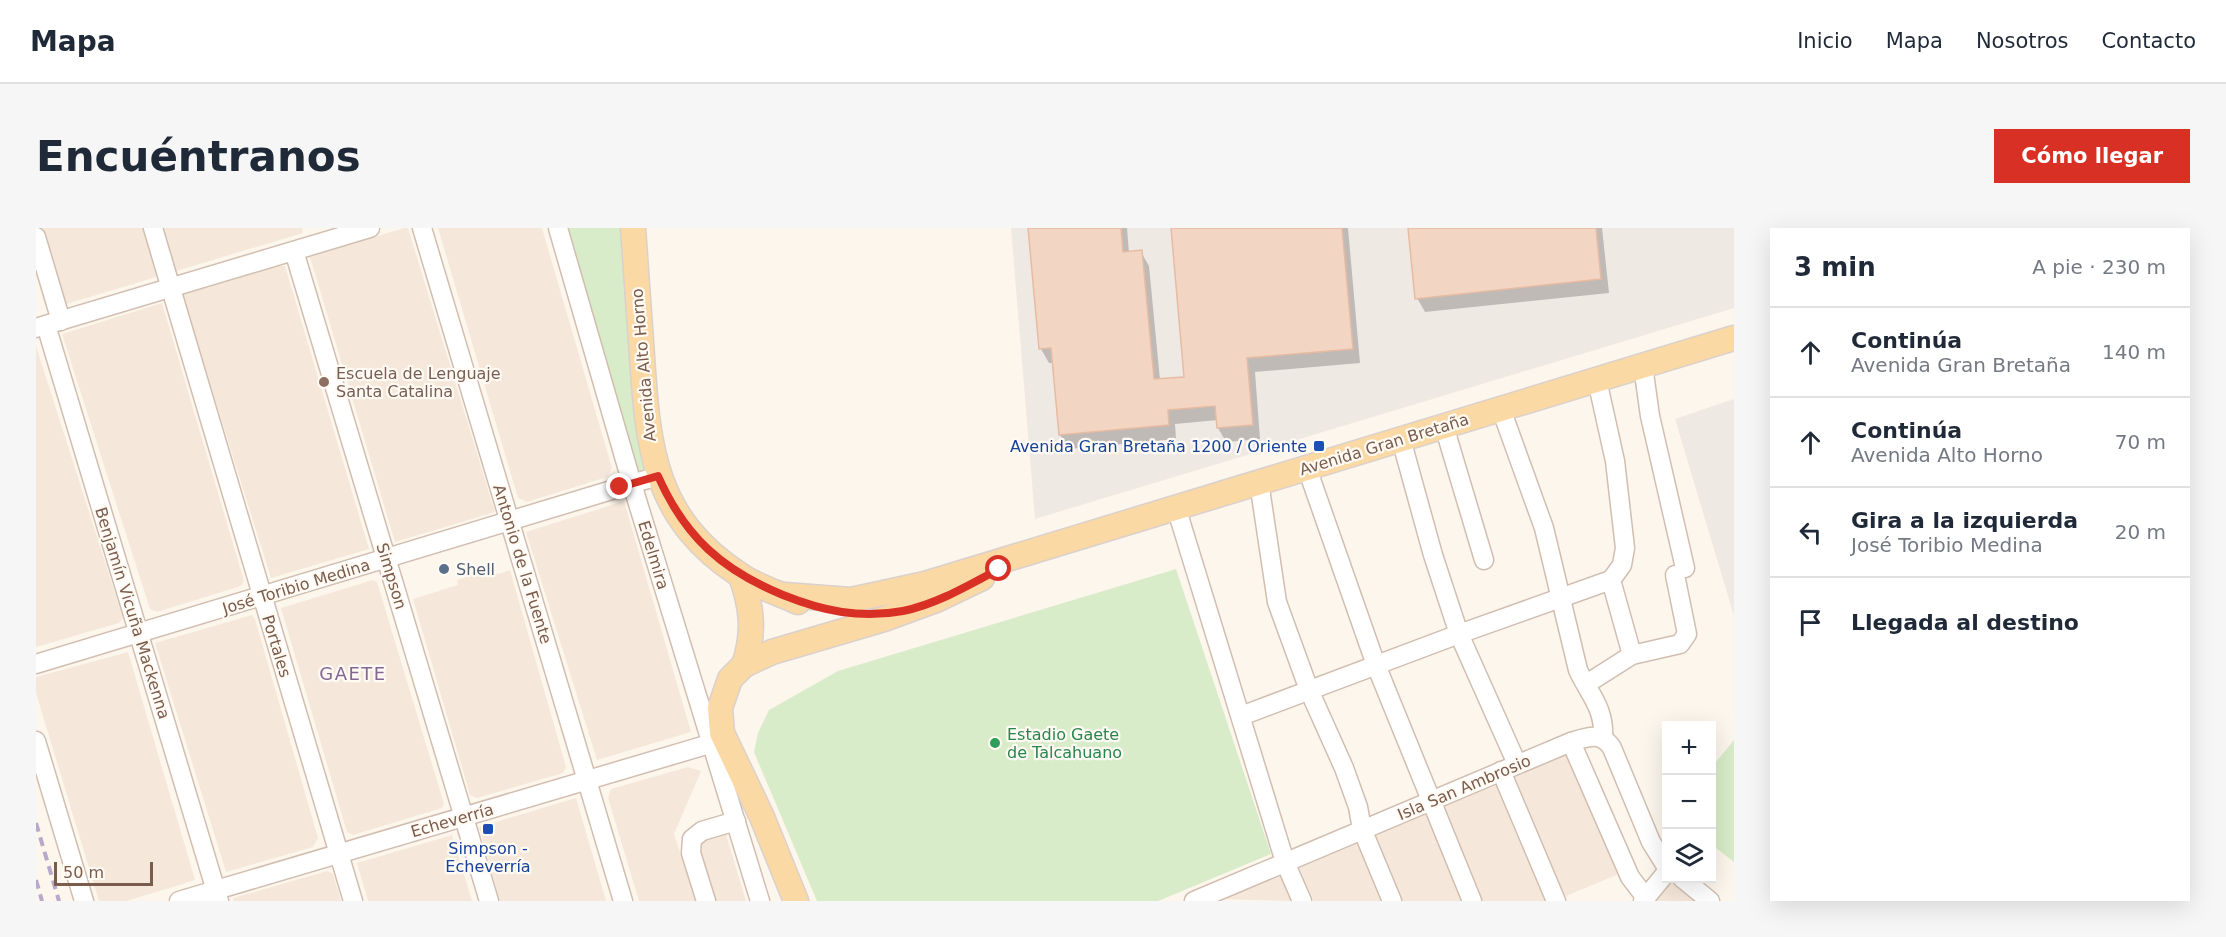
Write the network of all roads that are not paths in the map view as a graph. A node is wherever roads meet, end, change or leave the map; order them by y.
1 (153, 228) edge
2 (370, 228) edge
3 (422, 228) edge
4 (558, 228) edge
5 (633, 228) edge
6 (36, 237) edge
7 (310, 237) edge
8 (294, 251) junction
9 (170, 288) junction
10 (48, 325) edge
11 (1734, 338) edge
12 (1643, 366) junction
13 (1597, 380) junction
14 (1501, 409) junction
15 (1444, 426) junction
16 (1401, 439) junction
17 (1307, 468) junction
18 (658, 476) junction
19 (1259, 482) junction
20 (632, 484) junction
21 (1176, 507) junction
22 (510, 521) junction
23 (1034, 550) junction
24 (387, 558) junction
25 (1484, 560) dead end
26 (741, 576) junction
27 (1611, 580) junction
28 (925, 584) junction
29 (783, 595) junction
30 (263, 596) junction
31 (1560, 597) junction
32 (915, 608) junction
33 (876, 614) junction
34 (853, 628) junction
35 (140, 633) junction
36 (1459, 634) junction
37 (1632, 655) junction
38 (36, 664) edge
39 (744, 665) junction
40 (1376, 665) junction
41 (1588, 683) junction
42 (1309, 690) junction
43 (1241, 716) junction
44 (1603, 738) junction
45 (36, 741) edge
46 (718, 741) junction
47 (1571, 742) junction
48 (1509, 768) junction
49 (587, 781) junction
50 (1431, 800) junction
51 (464, 817) junction
52 (736, 821) junction
53 (1362, 829) junction
54 (339, 854) junction
55 (1662, 860) edge
56 (1286, 862) junction
57 (1662, 878) edge
58 (1687, 883) edge
59 (217, 896) edge
60 (1213, 897) edge
61 (1645, 899) edge
62 (84, 901) edge
63 (179, 901) edge
64 (353, 901) edge
65 (489, 901) edge
66 (623, 901) edge
67 (706, 901) edge
68 (760, 901) edge
69 (796, 901) edge
70 (1194, 901) edge
71 (1302, 901) edge
72 (1392, 901) edge
73 (1472, 901) edge
74 (1556, 901) edge
75 (1710, 901) edge

1 - 9 street, Portales
2 - 7 street
3 - 22 street, Antonio de la Fuente
4 - 20 street, Edelmira
5 - 18 main road, Avenida Alto Horno
6 - 10 street, Benjamín Vicuña Mackenna
7 - 8 street
8 - 9 street
8 - 24 street, Simpson
9 - 10 street
9 - 30 street, Portales
10 - 35 street, Benjamín Vicuña Mackenna
11 - 12 main road, Avenida Gran Bretaña
12 - 13 main road, Avenida Gran Bretaña
12 - 37 street
13 - 14 main road, Avenida Gran Bretaña
13 - 27 street
14 - 15 main road, Avenida Gran Bretaña
14 - 31 street
15 - 16 main road, Avenida Gran Bretaña
15 - 25 street
16 - 17 main road, Avenida Gran Bretaña
16 - 36 street
17 - 19 main road, Avenida Gran Bretaña
17 - 40 street
18 - 20 street, José Toribio Medina
18 - 26 main road, Avenida Alto Horno
19 - 21 main road, Avenida Gran Bretaña
19 - 42 street
20 - 22 street, José Toribio Medina
20 - 46 street, Edelmira
21 - 23 main road, Avenida Gran Bretaña
21 - 43 street
22 - 24 street, José Toribio Medina
22 - 49 street, Antonio de la Fuente
23 - 28 main road, Avenida Gran Bretaña
23 - 32 main road, Avenida Gran Bretaña
24 - 30 street, José Toribio Medina
24 - 51 street, Simpson
26 - 29 main road, Avenida Gran Bretaña
26 - 39 main road
27 - 31 street
27 - 37 street
28 - 29 main road, Avenida Gran Bretaña
28 - 33 main road
29 - 33 main road, Avenida Gran Bretaña
30 - 35 street, José Toribio Medina
30 - 54 street, Portales
31 - 36 street
31 - 41 street
32 - 33 main road, Avenida Gran Bretaña
32 - 34 main road, Avenida Gran Bretaña
33 - 34 main road, Avenida Gran Bretaña
34 - 39 main road, Avenida Gran Bretaña
35 - 38 street, José Toribio Medina
35 - 59 street, Benjamín Vicuña Mackenna
36 - 40 street
36 - 48 street
37 - 41 street
39 - 46 main road
40 - 42 street
40 - 50 street
41 - 44 street
42 - 43 street
42 - 53 street
43 - 56 street
44 - 47 street, Isla San Ambrosio
44 - 55 street
45 - 62 street
46 - 49 street, Echeverría
46 - 52 street
46 - 69 main road
47 - 48 street, Isla San Ambrosio
47 - 61 street
48 - 50 street, Isla San Ambrosio
48 - 74 street
49 - 51 street, Echeverría
49 - 66 street, Antonio de la Fuente
50 - 53 street, Isla San Ambrosio
50 - 73 street
51 - 54 street, Echeverría
51 - 65 street, Simpson
52 - 67 street
52 - 68 street
53 - 56 street, Isla San Ambrosio
53 - 72 street
54 - 59 street, Echeverría
54 - 64 street, Portales
56 - 60 street, Isla San Ambrosio
56 - 71 street
57 - 61 street
58 - 75 street
59 - 63 street, Echeverría
60 - 70 street, Isla San Ambrosio

